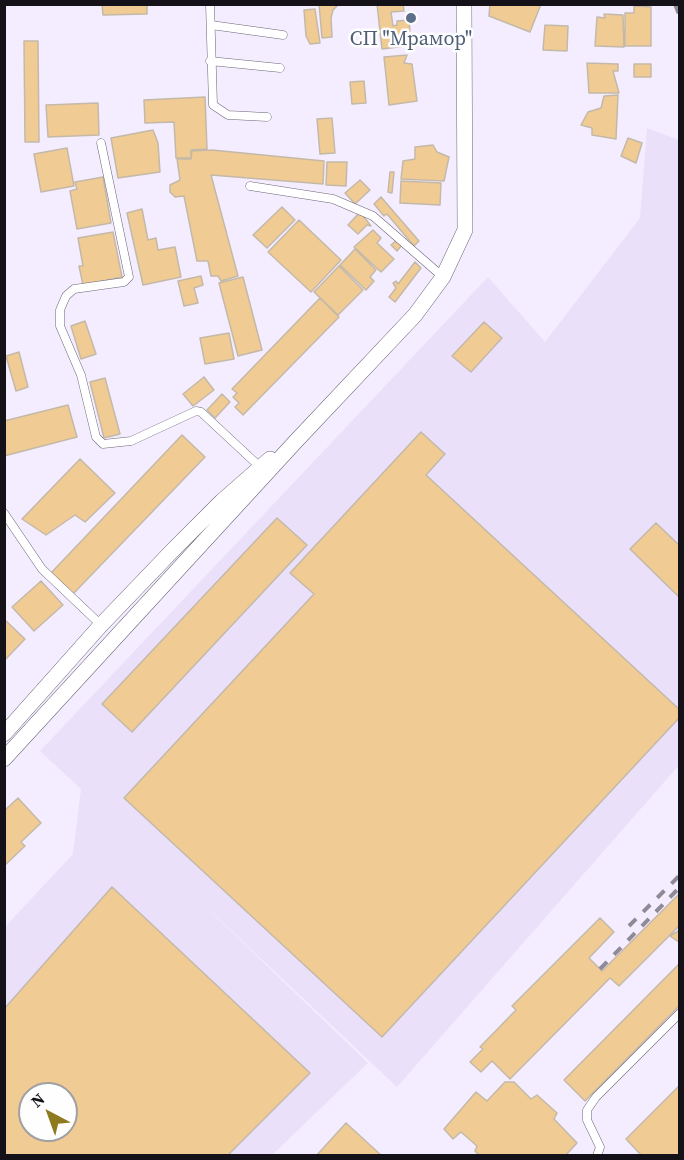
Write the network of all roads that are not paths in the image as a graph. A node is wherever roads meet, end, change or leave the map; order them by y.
1 (210, 4) edge
2 (464, 4) edge
3 (211, 25) junction
4 (283, 35) dead end
5 (210, 61) junction
6 (280, 68) dead end
7 (267, 117) dead end
8 (101, 143) dead end
9 (250, 186) dead end
10 (443, 278) junction
11 (297, 440) junction
12 (259, 466) junction
13 (4, 513) edge
14 (101, 626) junction
15 (4, 735) edge
16 (5, 757) edge
17 (680, 1013) edge
18 (597, 1155) edge

1 - 3 lane
2 - 10 street
3 - 4 lane
3 - 5 lane
5 - 6 lane
5 - 7 lane
8 - 12 lane
9 - 10 lane
10 - 11 street
11 - 12 street
11 - 16 street
12 - 14 street
13 - 14 lane
14 - 15 street
17 - 18 lane

